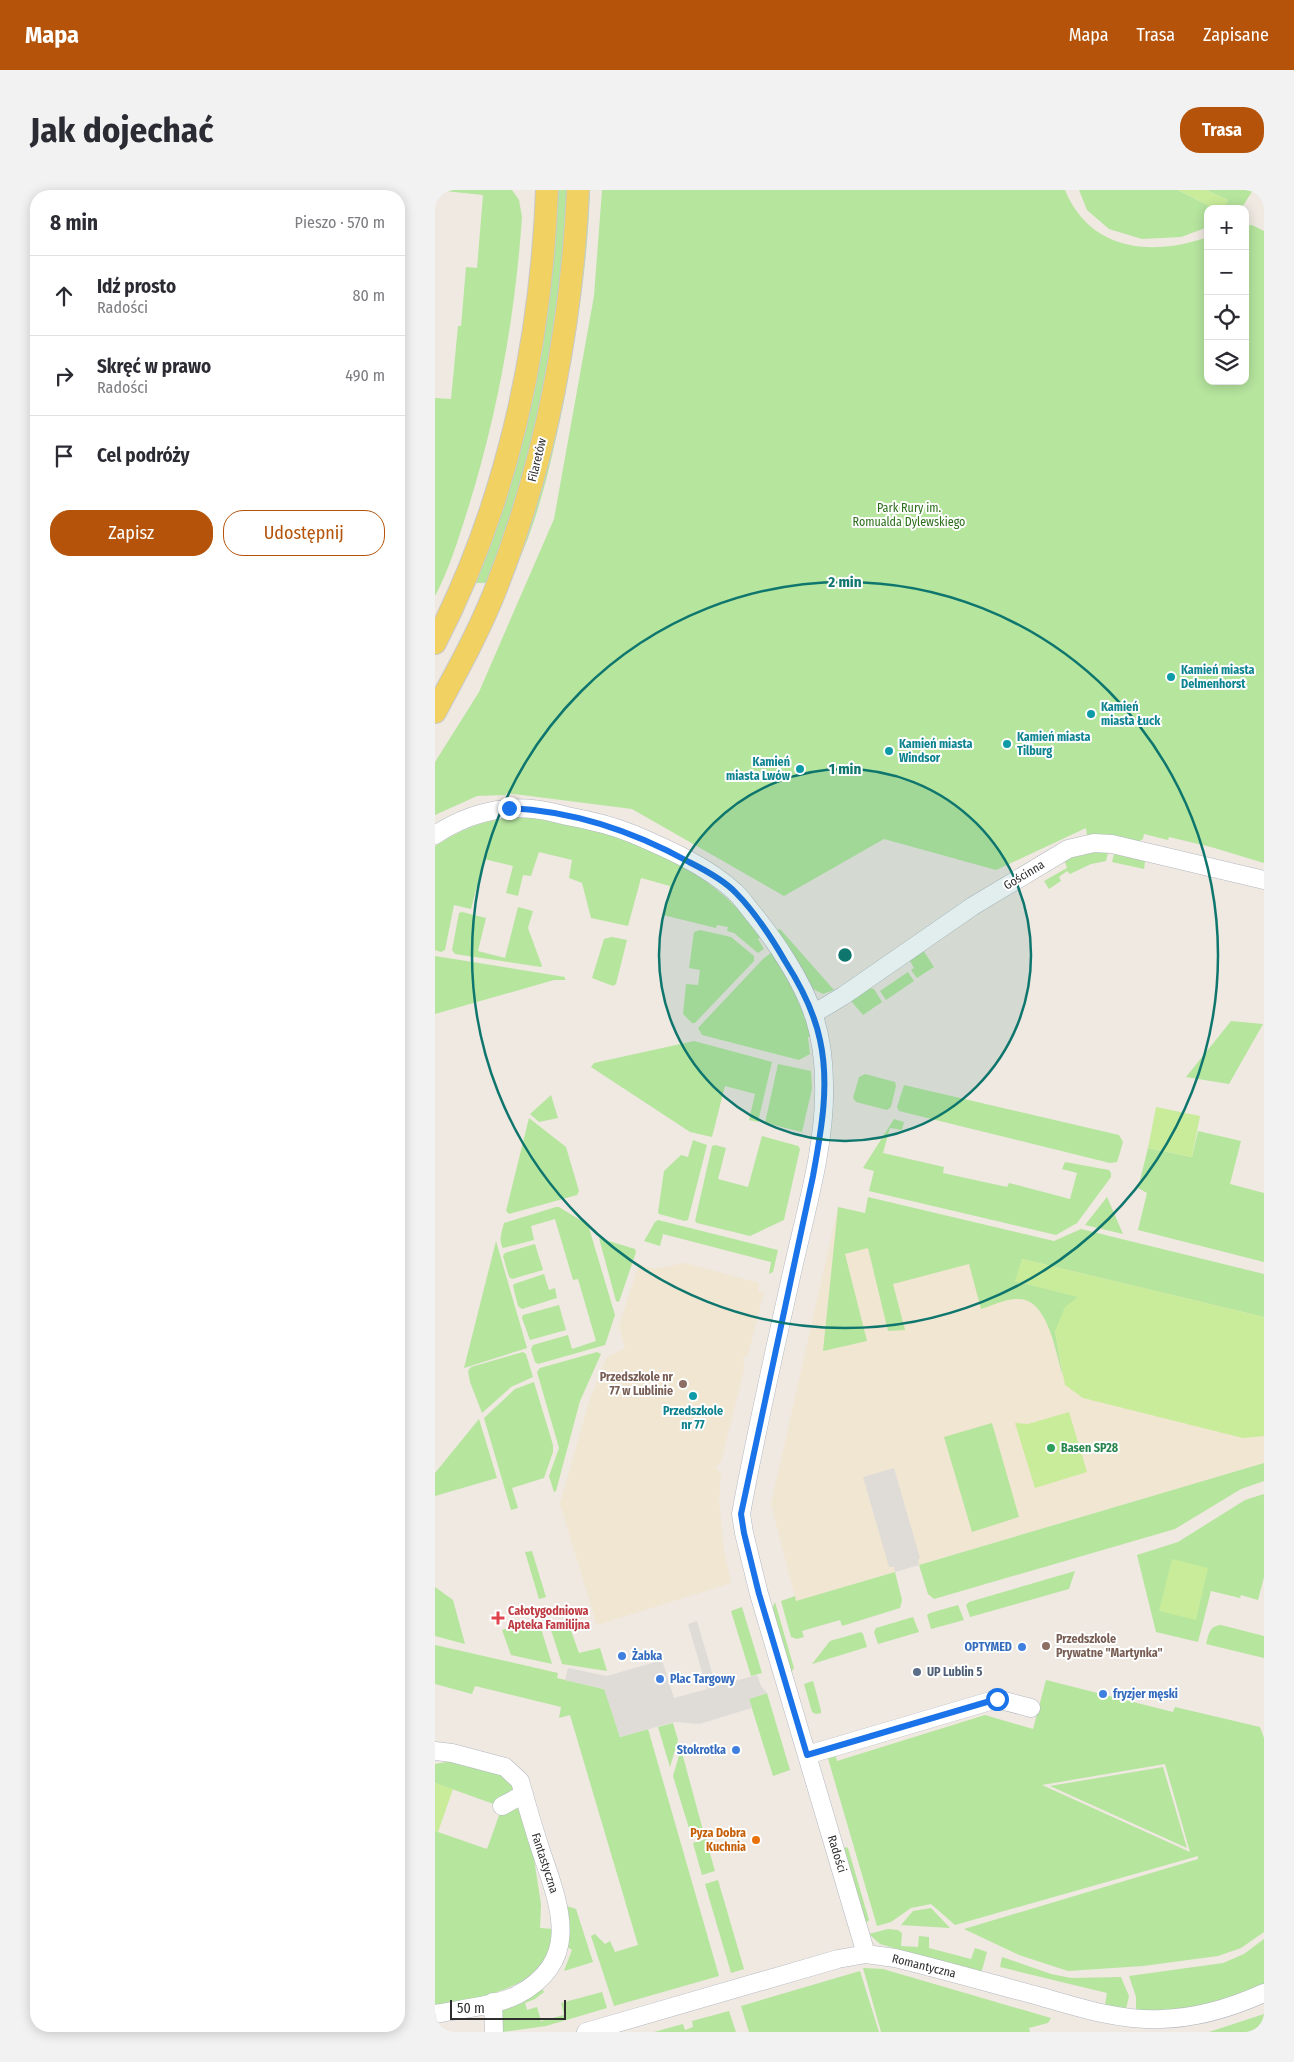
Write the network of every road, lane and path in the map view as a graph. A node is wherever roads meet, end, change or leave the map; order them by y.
1 (547, 190) edge
2 (578, 190) edge
3 (435, 644) edge
4 (435, 712) edge
5 (435, 835) edge
6 (1264, 880) edge
7 (813, 1014) junction
8 (1031, 1708) dead end
9 (435, 1751) edge
10 (807, 1755) junction
11 (524, 1794) junction
12 (502, 1806) dead end
13 (866, 1954) junction
14 (1264, 1993) edge
15 (493, 2002) junction
16 (435, 2014) edge
17 (1190, 2025) edge
18 (494, 2032) edge
19 (586, 2032) edge

1 - 3 main road
2 - 4 main road, Filaretów
5 - 7 street, Radości
6 - 7 street, Gościnna
7 - 10 street, Radości
8 - 10 street
9 - 11 street, Fantastyczna
10 - 13 street, Radości
11 - 12 street
11 - 15 street, Fantastyczna
13 - 17 street, Romantyczna
13 - 19 street, Romantyczna
14 - 17 street, Romantyczna
15 - 16 street, Fantastyczna
15 - 18 street

